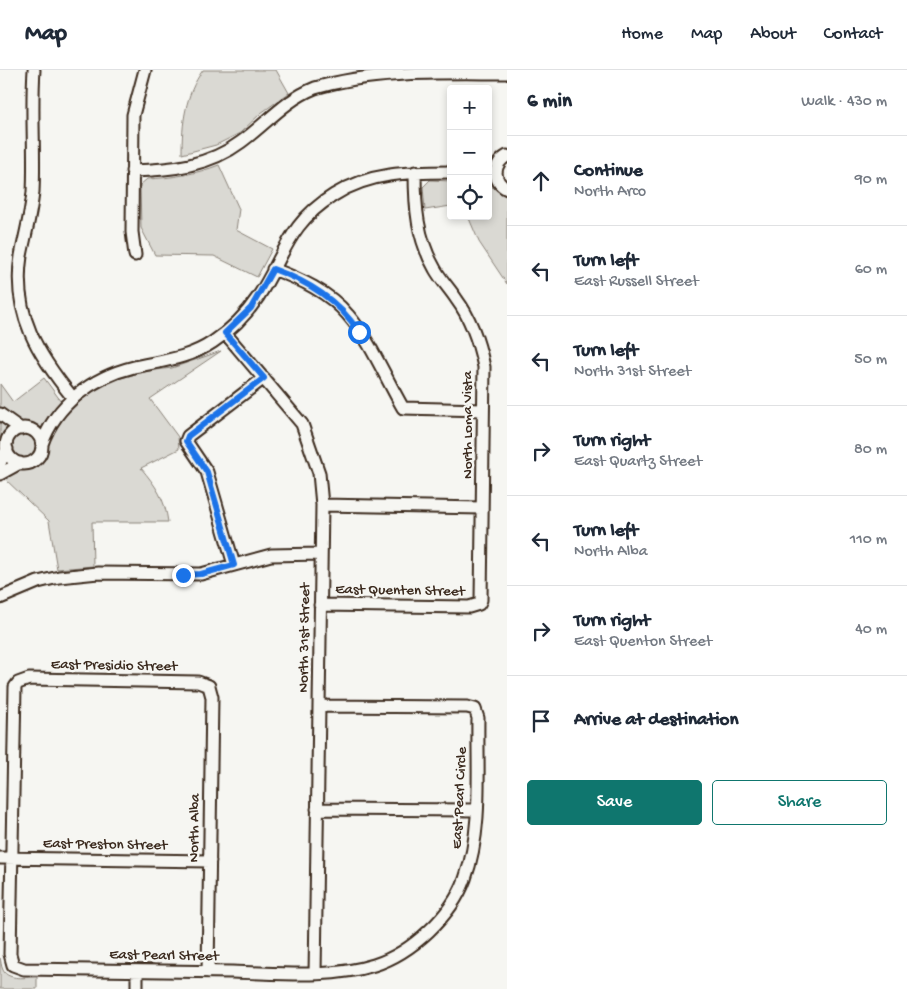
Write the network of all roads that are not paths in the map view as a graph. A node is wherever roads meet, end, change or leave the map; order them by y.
1 (34, 70) edge
2 (146, 70) edge
3 (441, 72) edge
4 (507, 74) edge
5 (501, 160) edge
6 (132, 171) junction
7 (415, 172) junction
8 (447, 172) edge
9 (493, 178) edge
10 (507, 189) edge
11 (135, 255) dead end
12 (273, 269) junction
13 (225, 333) junction
14 (264, 378) junction
15 (74, 398) junction
16 (483, 410) junction
17 (0, 414) edge
18 (55, 416) junction
19 (25, 429) junction
20 (0, 431) edge
21 (42, 444) junction
22 (7, 446) junction
23 (0, 463) edge
24 (20, 463) junction
25 (0, 474) edge
26 (322, 505) junction
27 (482, 508) junction
28 (321, 554) junction
29 (234, 565) junction
30 (0, 598) edge
31 (479, 604) joint
32 (320, 605) junction
33 (209, 686) joint
34 (319, 706) junction
35 (317, 809) junction
36 (476, 810) junction
37 (6, 858) edge
38 (210, 861) junction
39 (138, 971) junction
40 (208, 972) junction
41 (315, 974) junction
42 (137, 989) edge

1 - 15 street
2 - 6 street
3 - 4 street
3 - 6 street
5 - 9 street
6 - 11 street
7 - 8 street
7 - 12 street
7 - 16 street, North Loma Vista
9 - 10 street
12 - 13 street
12 - 16 street
13 - 14 street, North 31st Street
13 - 15 street
14 - 26 street, North 31st Street
14 - 29 street
15 - 18 street
16 - 27 street, North Loma Vista
17 - 19 street
18 - 19 street
18 - 21 street
19 - 21 street
19 - 22 street
20 - 22 street
21 - 24 street
22 - 23 street
22 - 24 street
24 - 25 street
26 - 27 street
26 - 28 street, North 31st Street
27 - 31 street, North Loma Vista
28 - 29 street
28 - 32 street, North 31st Street
29 - 30 street
31 - 32 street, East Quenten Street
32 - 34 street, North 31st Street
33 - 37 street, East Presidio Street
33 - 38 street, North Alba
34 - 35 street, North 31st Street
34 - 36 street, East Pearl Circle
35 - 36 street
35 - 41 street, North 31st Street
36 - 41 street, East Pearl Circle
37 - 38 street, East Preston Street
37 - 39 street, East Pearl Street
38 - 40 street, North Alba
39 - 40 street, East Pearl Street
39 - 42 street
40 - 41 street, East Pearl Street

